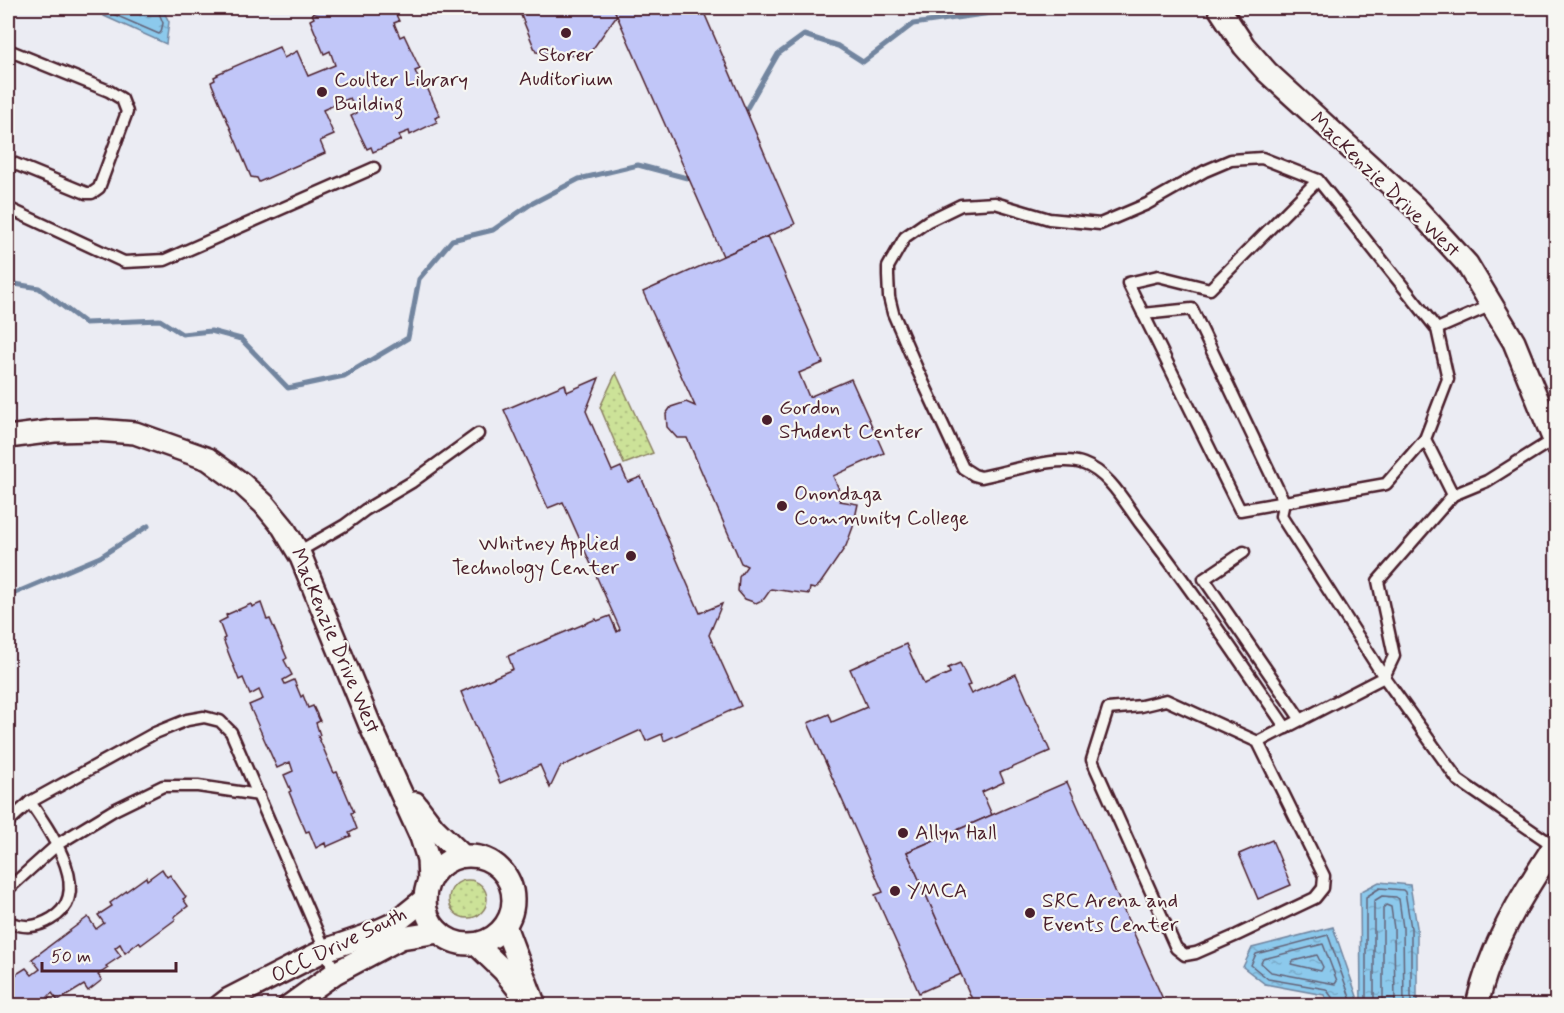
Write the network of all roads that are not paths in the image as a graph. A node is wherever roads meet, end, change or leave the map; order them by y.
1 (1219, 8) edge
2 (8, 50) edge
3 (8, 161) edge
4 (374, 168) dead end
5 (1318, 180) junction
6 (8, 208) edge
7 (1492, 305) junction
8 (1143, 314) junction
9 (1437, 329) junction
10 (478, 435) dead end
11 (8, 437) edge
12 (1425, 439) junction
13 (1555, 442) edge
14 (1453, 495) junction
15 (1284, 502) junction
16 (298, 552) junction
17 (1244, 552) dead end
18 (1384, 677) junction
19 (1301, 720) junction
20 (1286, 728) junction
21 (1258, 742) junction
22 (393, 774) junction
23 (259, 795) junction
24 (30, 802) junction
25 (8, 822) edge
26 (58, 844) junction
27 (1555, 844) edge
28 (463, 856) junction
29 (8, 889) edge
30 (427, 890) junction
31 (8, 922) edge
32 (505, 926) junction
33 (439, 932) junction
34 (476, 944) junction
35 (325, 951) junction
36 (335, 973) junction
37 (220, 1005) edge
38 (289, 1005) edge
39 (533, 1005) edge
40 (1476, 1005) edge

1 - 7 street, MacKenzie Drive West
2 - 3 lane
4 - 6 lane
5 - 8 lane
5 - 9 lane
5 - 20 lane
7 - 9 lane
7 - 13 street, MacKenzie Drive West
8 - 15 lane
8 - 15 lane
9 - 12 lane
10 - 16 lane
11 - 16 street, MacKenzie Drive West
12 - 14 lane
12 - 15 lane
13 - 14 lane
14 - 18 lane
15 - 18 lane
16 - 22 street, MacKenzie Drive West
17 - 19 lane
18 - 19 lane
18 - 27 lane
19 - 20 lane
20 - 21 lane
21 - 21 lane
22 - 28 street, MacKenzie Drive West
22 - 30 street, MacKenzie Drive West
23 - 24 lane
23 - 26 lane
23 - 35 lane
24 - 25 lane
24 - 26 lane
26 - 29 lane
26 - 31 lane
27 - 40 street
28 - 30 street
28 - 32 street
30 - 33 street
30 - 35 street, OCC Drive South
32 - 34 street
32 - 39 street
33 - 34 street
33 - 36 street, OCC Drive South
34 - 39 street
35 - 36 lane
35 - 37 street, OCC Drive South
36 - 38 street, OCC Drive South

